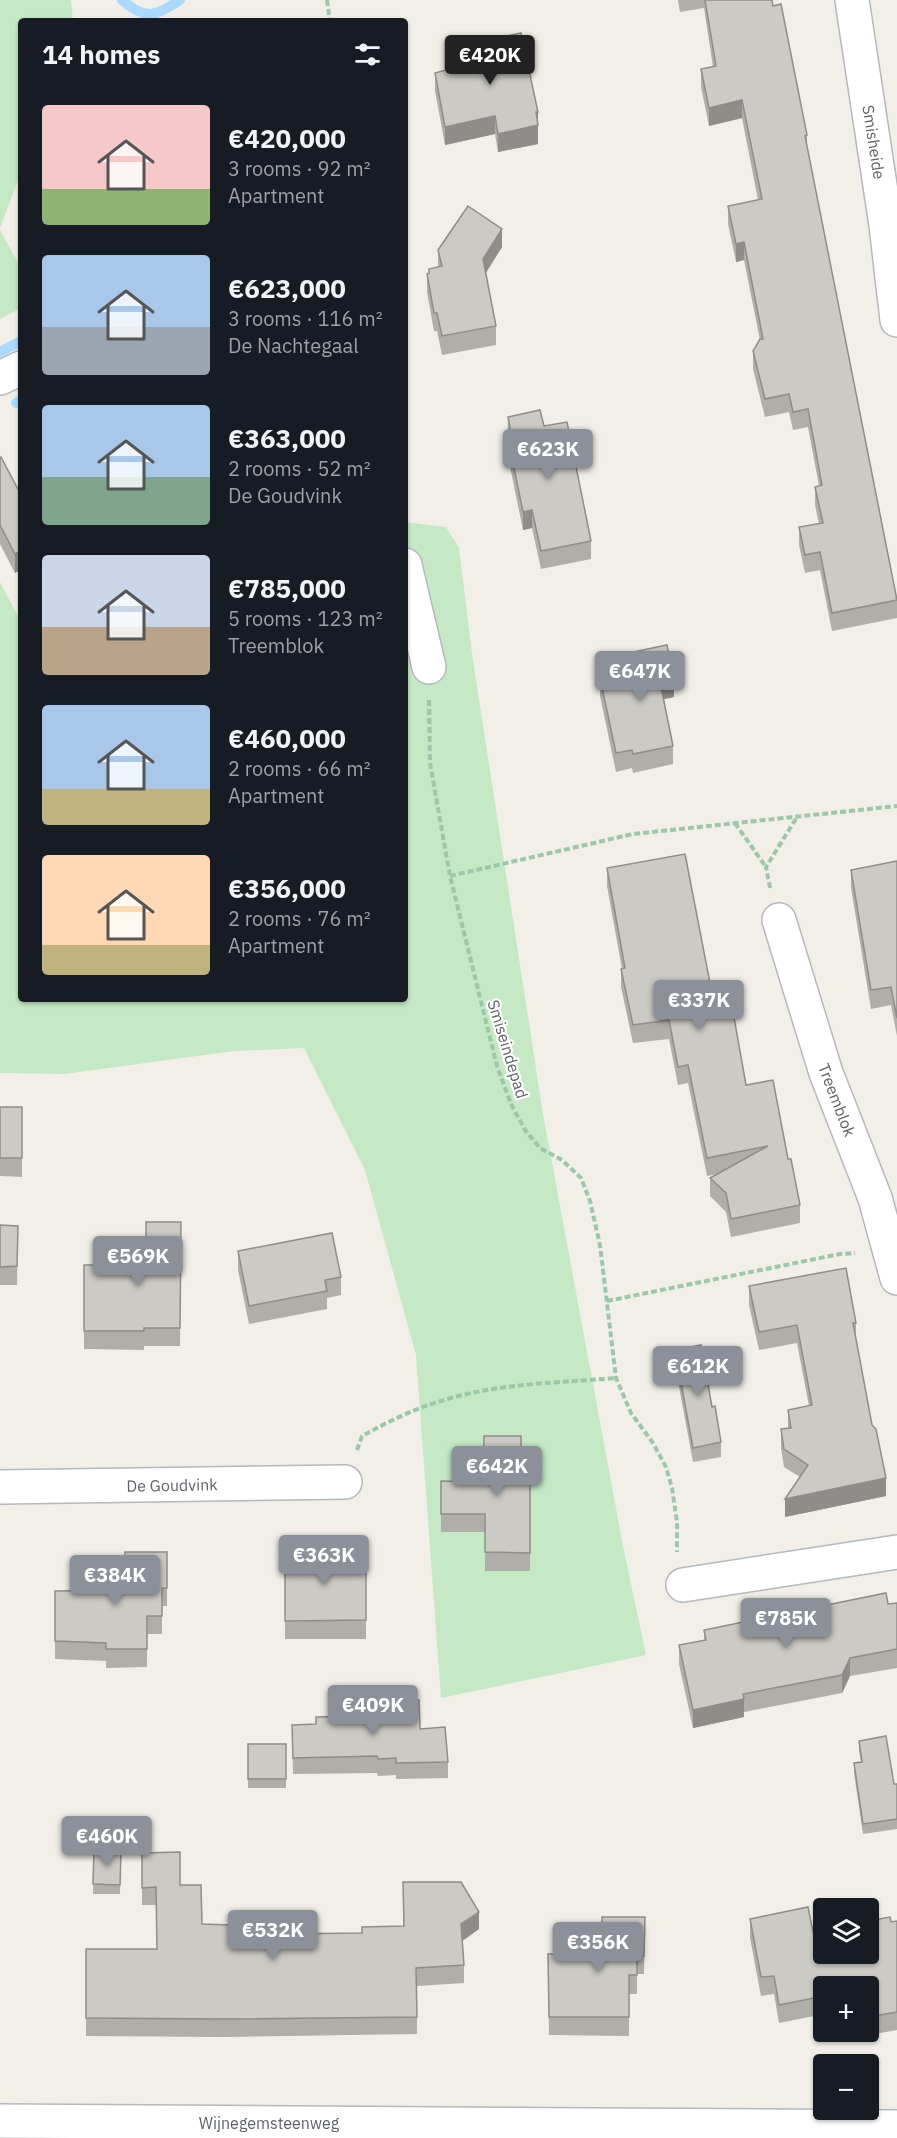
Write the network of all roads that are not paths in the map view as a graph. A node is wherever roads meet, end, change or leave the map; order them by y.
1 (852, 0) edge
2 (897, 320) edge
3 (18, 369) edge
4 (0, 378) edge
5 (408, 578) edge
6 (429, 667) road end
7 (779, 920) road end
8 (893, 1264) edge
9 (345, 1482) road end
10 (0, 1487) edge
11 (897, 1552) edge
12 (683, 1585) road end
13 (0, 2121) edge
14 (897, 2127) edge

1 - 2 street, Smisheide
3 - 4 street
5 - 6 street
7 - 8 street, Treemblok
9 - 10 street, De Goudvink
11 - 12 street
13 - 14 street, Wijnegemsteenweg

